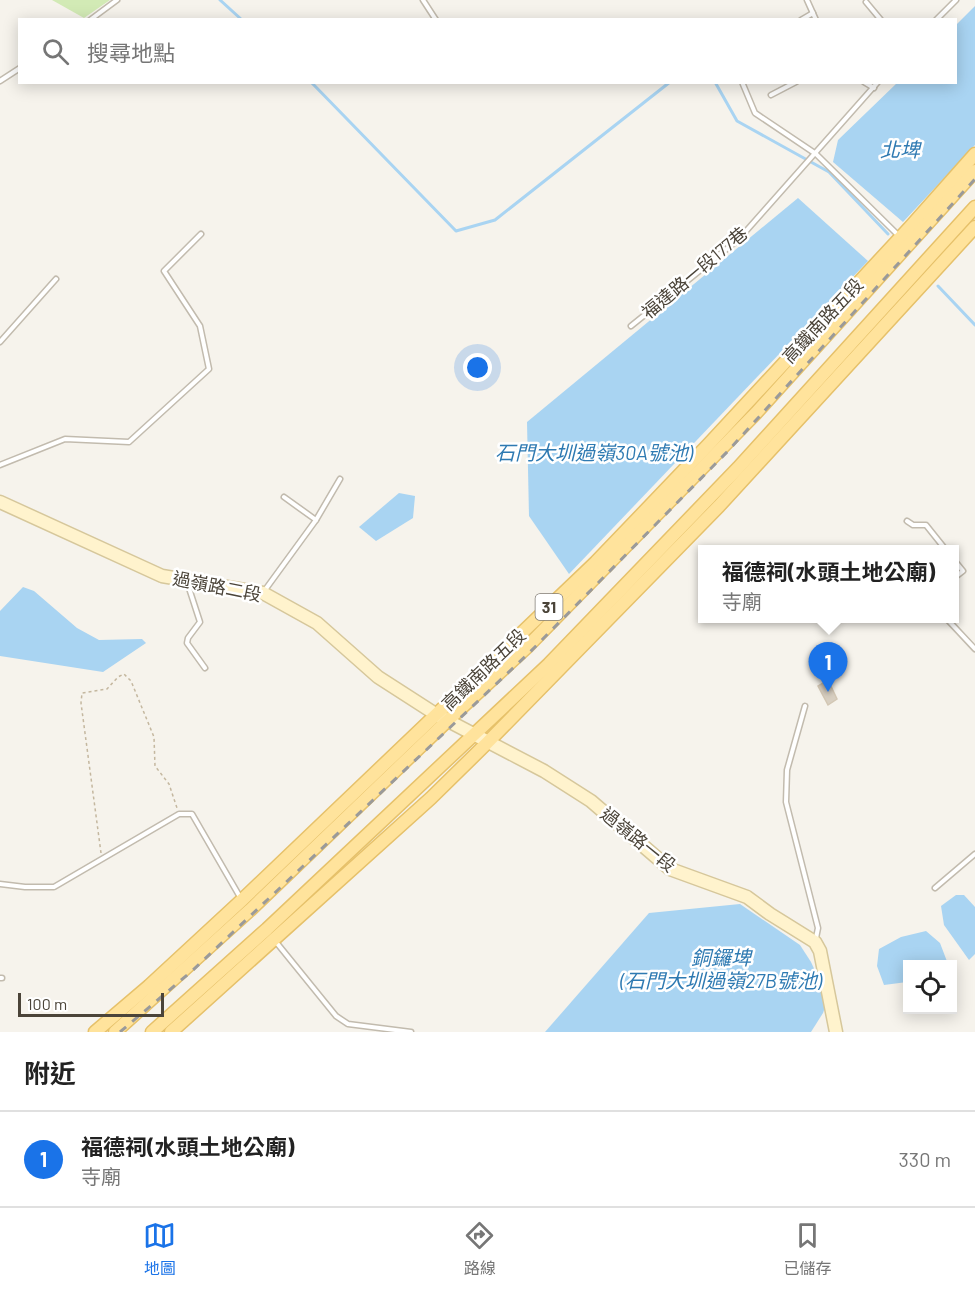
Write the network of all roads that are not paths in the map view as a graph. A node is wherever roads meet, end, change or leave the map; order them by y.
1 (117, 0) edge
2 (423, 0) edge
3 (807, 0) edge
4 (956, 0) edge
5 (866, 2) dead end
6 (813, 13) junction
7 (93, 18) edge
8 (434, 18) edge
9 (804, 18) edge
10 (815, 18) edge
11 (879, 18) edge
12 (938, 18) edge
13 (18, 69) edge
14 (0, 81) edge
15 (743, 84) edge
16 (792, 84) edge
17 (867, 84) edge
18 (877, 84) edge
19 (874, 88) junction
20 (771, 95) dead end
21 (975, 154) edge
22 (814, 156) junction
23 (975, 171) edge
24 (975, 207) edge
25 (975, 227) edge
26 (201, 234) dead end
27 (900, 238) junction
28 (56, 279) dead end
29 (831, 313) junction
30 (631, 326) dead end
31 (0, 342) edge
32 (803, 362) junction
33 (791, 429) junction
34 (0, 465) edge
35 (738, 468) junction
36 (340, 479) dead end
37 (284, 497) dead end
38 (0, 502) edge
39 (316, 520) junction
40 (907, 520) dead end
41 (943, 545) edge
42 (186, 580) junction
43 (263, 593) junction
44 (951, 623) edge
45 (975, 649) edge
46 (205, 668) dead end
47 (805, 706) dead end
48 (442, 718) junction
49 (476, 734) junction
50 (488, 742) junction
51 (320, 842) junction
52 (975, 854) edge
53 (272, 872) junction
54 (0, 884) edge
55 (934, 888) dead end
56 (242, 900) junction
57 (274, 940) junction
58 (815, 942) junction
59 (149, 986) junction
60 (184, 1004) junction
61 (95, 1032) edge
62 (114, 1032) edge
63 (152, 1032) edge
64 (164, 1032) edge
65 (171, 1032) edge
66 (411, 1032) edge
67 (836, 1032) edge

1 - 7 lane
2 - 8 lane
3 - 6 lane
4 - 12 lane
5 - 11 lane
6 - 9 lane
6 - 10 lane
13 - 14 lane
15 - 22 lane
16 - 20 lane
17 - 19 lane
18 - 19 lane
19 - 22 lane
21 - 27 main road, 高鐵南路五段 / 31
22 - 27 lane
22 - 30 lane, 福達路一段177巷
23 - 32 main road, 高鐵南路五段 / 31
24 - 35 main road, 高鐵南路五段 / 31
25 - 33 main road
26 - 34 lane
27 - 29 main road, 高鐵南路五段 / 31
28 - 31 lane
29 - 32 main road
29 - 48 main road, 高鐵南路五段 / 31
32 - 48 main road, 高鐵南路五段 / 31
33 - 35 main road
33 - 50 main road
35 - 49 main road, 高鐵南路五段 / 31
36 - 39 lane
37 - 39 lane
38 - 42 street, 過嶺路二段
39 - 43 lane
40 - 41 lane
42 - 43 street, 過嶺路二段
42 - 46 lane
43 - 48 street, 過嶺路二段
44 - 45 lane
47 - 58 lane
48 - 49 street, 過嶺路一段
48 - 51 main road, 高鐵南路五段 / 31
48 - 53 main road, 高鐵南路五段 / 31
49 - 50 street, 過嶺路一段
49 - 60 main road, 高鐵南路五段 / 31
50 - 57 main road
50 - 58 street, 過嶺路一段
51 - 53 main road
51 - 62 main road, 高鐵南路五段 / 31
52 - 55 lane
53 - 56 main road, 高鐵南路五段 / 31
54 - 56 lane
56 - 59 main road, 高鐵南路五段 / 31
57 - 65 main road
57 - 66 lane
58 - 67 street
59 - 61 main road, 高鐵南路五段 / 31
59 - 62 main road
60 - 63 main road, 高鐵南路五段 / 31
60 - 64 main road

